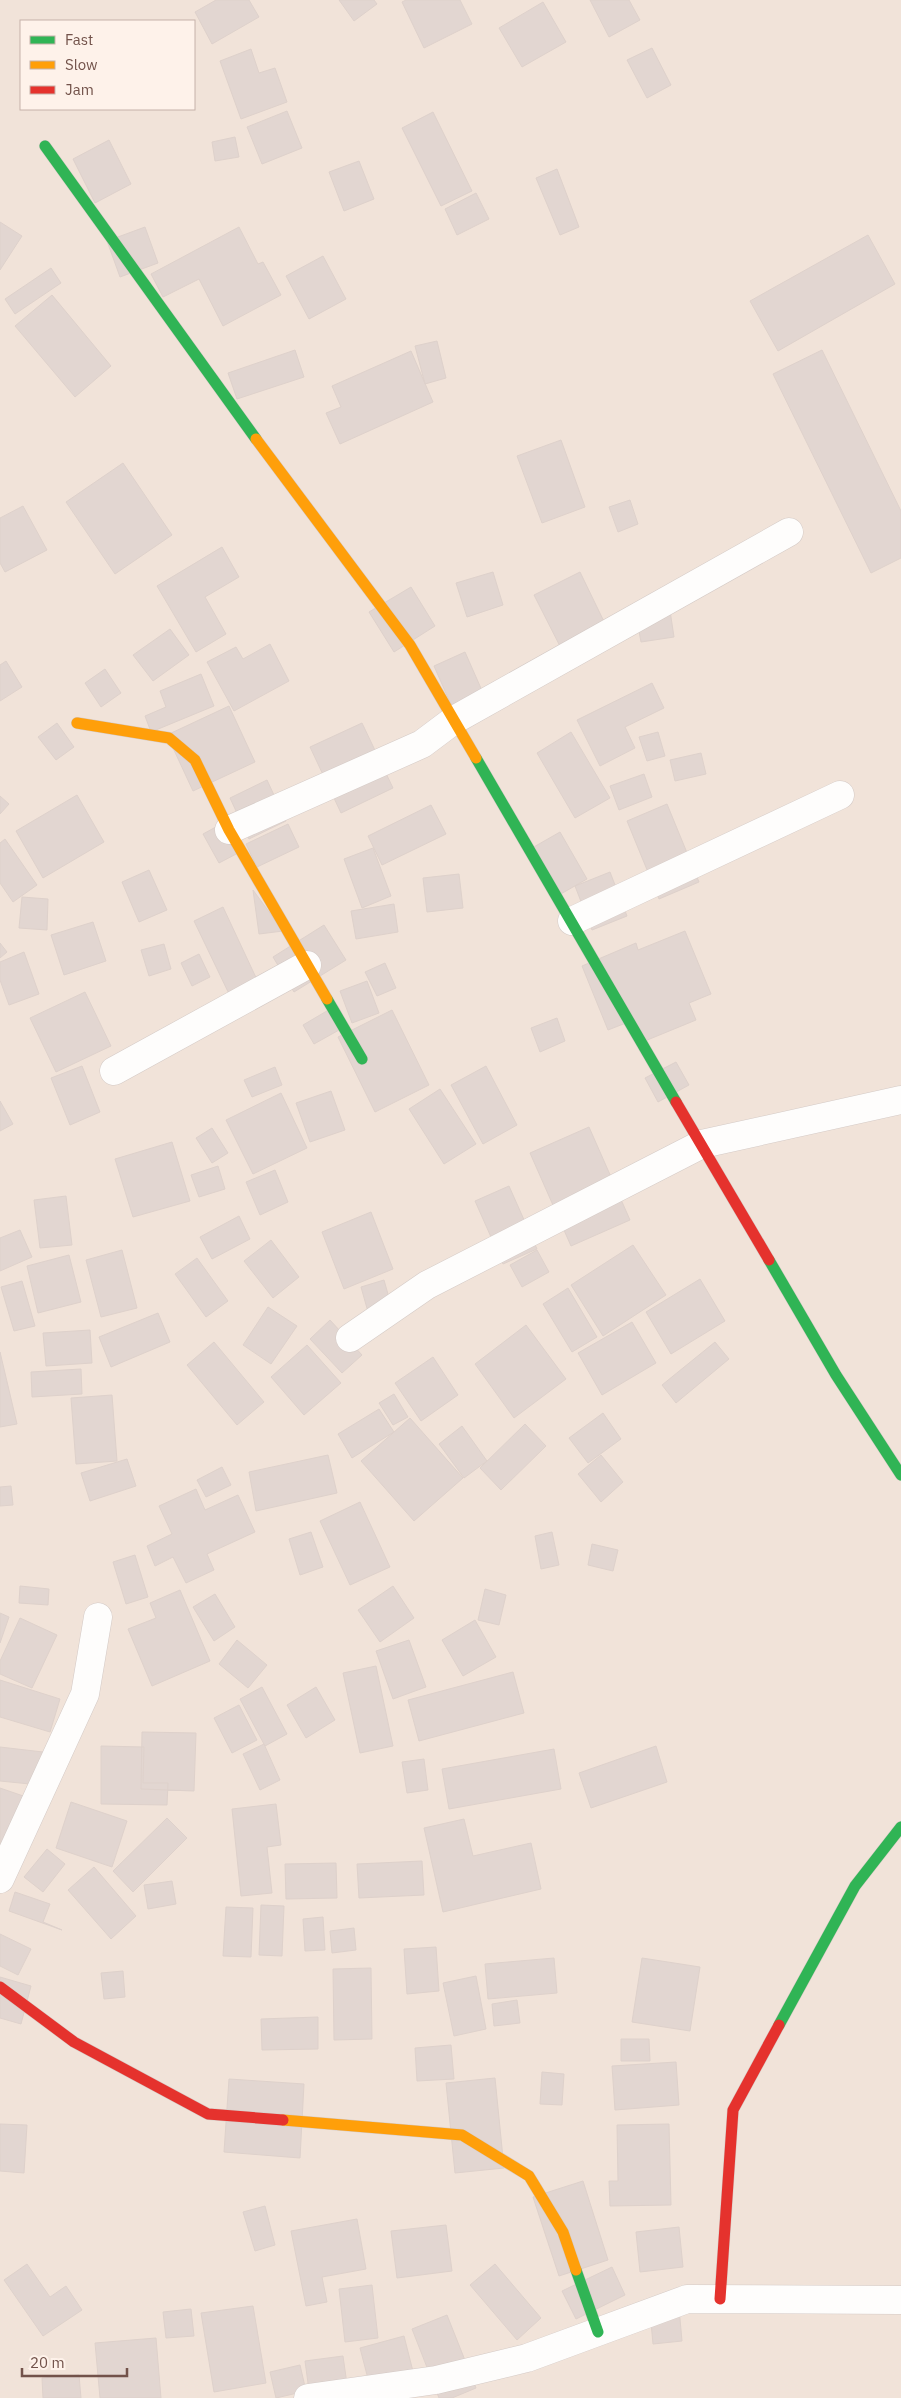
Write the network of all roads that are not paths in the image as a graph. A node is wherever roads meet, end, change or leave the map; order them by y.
1 (45, 146) dead end
2 (789, 532) dead end
3 (454, 720) junction
4 (77, 723) dead end
5 (840, 794) dead end
6 (230, 830) junction
7 (572, 921) junction
8 (307, 965) junction
9 (362, 1059) dead end
10 (114, 1071) dead end
11 (901, 1100) edge
12 (702, 1144) junction
13 (350, 1338) dead end
14 (901, 1475) edge
15 (98, 1616) dead end
16 (901, 1826) edge
17 (0, 1879) edge
18 (0, 1987) edge
19 (720, 2299) junction
20 (901, 2300) edge
21 (598, 2332) junction
22 (442, 2389) edge
23 (308, 2398) edge

1 - 3 street
2 - 3 street
3 - 6 street
3 - 7 street
4 - 6 street
5 - 7 street
6 - 8 street
7 - 12 street
8 - 9 street
8 - 10 street
11 - 12 street
12 - 13 street
12 - 14 street
15 - 17 street
16 - 19 street
18 - 21 street
19 - 20 street
19 - 21 street
21 - 22 street
22 - 23 street

